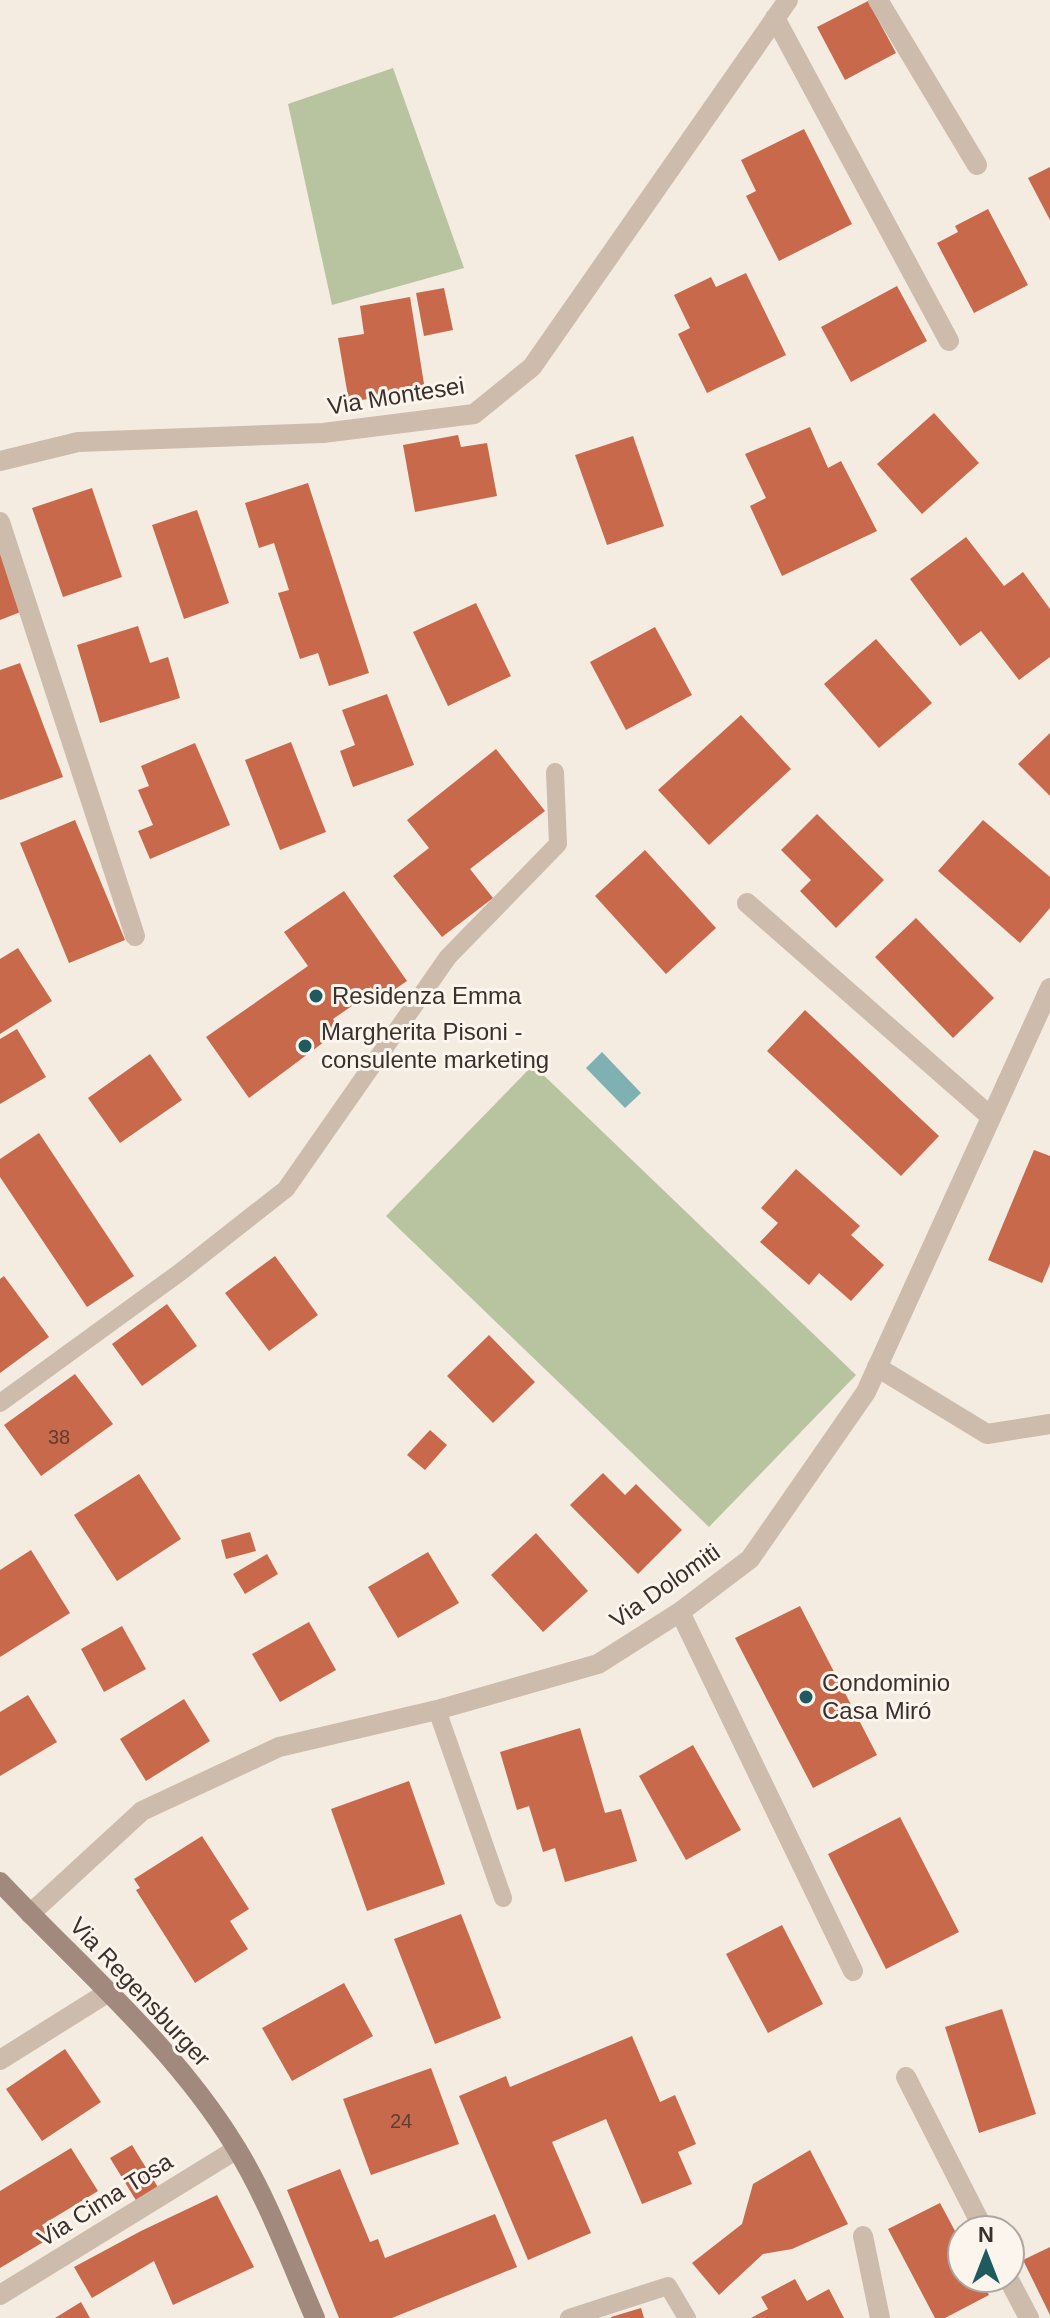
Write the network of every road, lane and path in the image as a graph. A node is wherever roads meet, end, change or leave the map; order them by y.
1 (788, 0) edge
2 (878, 0) edge
3 (775, 18) junction
4 (977, 165) dead end
5 (949, 341) dead end
6 (0, 461) edge
7 (0, 522) edge
8 (555, 772) dead end
9 (747, 903) dead end
10 (135, 936) dead end
11 (1050, 988) edge
12 (991, 1117) junction
13 (877, 1367) junction
14 (0, 1403) edge
15 (1050, 1424) edge
16 (680, 1612) junction
17 (437, 1710) junction
18 (0, 1882) edge
19 (503, 1898) dead end
20 (30, 1914) junction
21 (853, 1971) dead end
22 (107, 1993) junction
23 (0, 2060) edge
24 (906, 2077) dead end
25 (237, 2149) junction
26 (976, 2214) edge
27 (863, 2236) dead end
28 (1016, 2294) edge
29 (0, 2295) edge
30 (315, 2318) edge
31 (569, 2318) edge
32 (687, 2318) edge
33 (880, 2318) edge
34 (1029, 2318) edge

1 - 3 street, Via Montesei
2 - 4 street
3 - 5 street
3 - 6 street, Via Montesei
7 - 10 street
8 - 14 lane
9 - 12 street
11 - 12 street, Via Dolomiti
12 - 13 street, Via Dolomiti
13 - 15 street
13 - 16 street, Via Dolomiti
16 - 17 street, Via Dolomiti
16 - 21 street
17 - 19 lane
17 - 20 street, Via Dolomiti
18 - 20 main road, Via Regensburger
20 - 22 main road, Via Regensburger
22 - 23 street
22 - 25 main road, Via Regensburger
24 - 26 street
25 - 29 street, Via Cima Tosa
25 - 30 main road, Via Regensburger
27 - 33 street
28 - 34 street
31 - 32 lane

